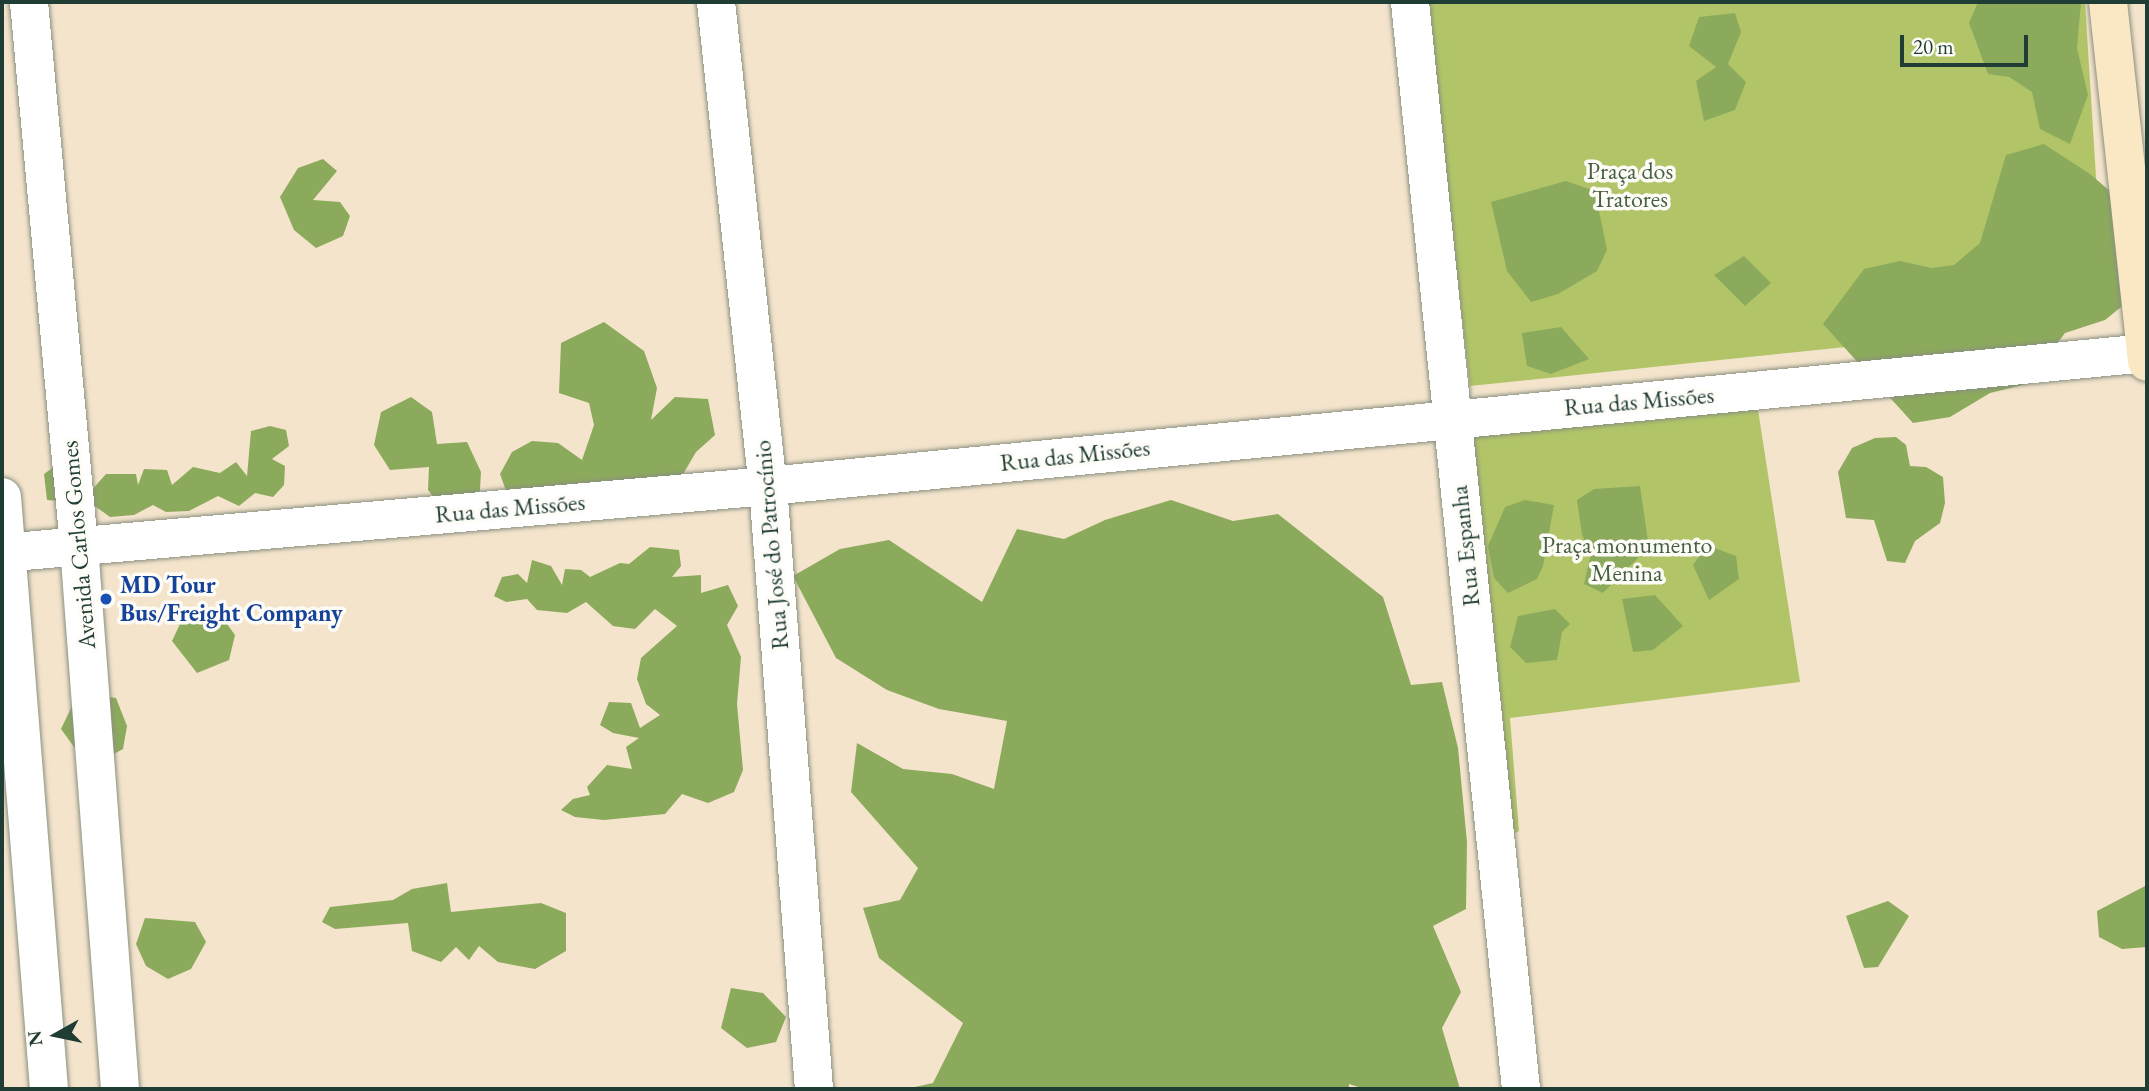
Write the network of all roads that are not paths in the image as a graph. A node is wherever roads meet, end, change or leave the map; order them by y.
1 (30, 2) edge
2 (716, 2) edge
3 (1410, 2) edge
4 (2108, 2) edge
5 (2147, 354) edge
6 (2147, 362) edge
7 (1450, 418) junction
8 (768, 486) junction
9 (2, 498) edge
10 (79, 546) junction
11 (4, 553) edge
12 (49, 1089) edge
13 (120, 1089) edge
14 (814, 1089) edge
15 (1521, 1089) edge

1 - 10 street, Avenida Carlos Gomes
2 - 8 street, Rua José do Patrocínio
3 - 7 street, Rua Espanha
4 - 5 main road
5 - 6 main road
5 - 7 street, Rua das Missões
7 - 8 street, Rua das Missões
7 - 15 street, Rua Espanha
8 - 10 street, Rua das Missões
8 - 14 street, Rua José do Patrocínio
9 - 11 street
10 - 11 street, Rua das Missões
10 - 13 street, Avenida Carlos Gomes
11 - 12 street

